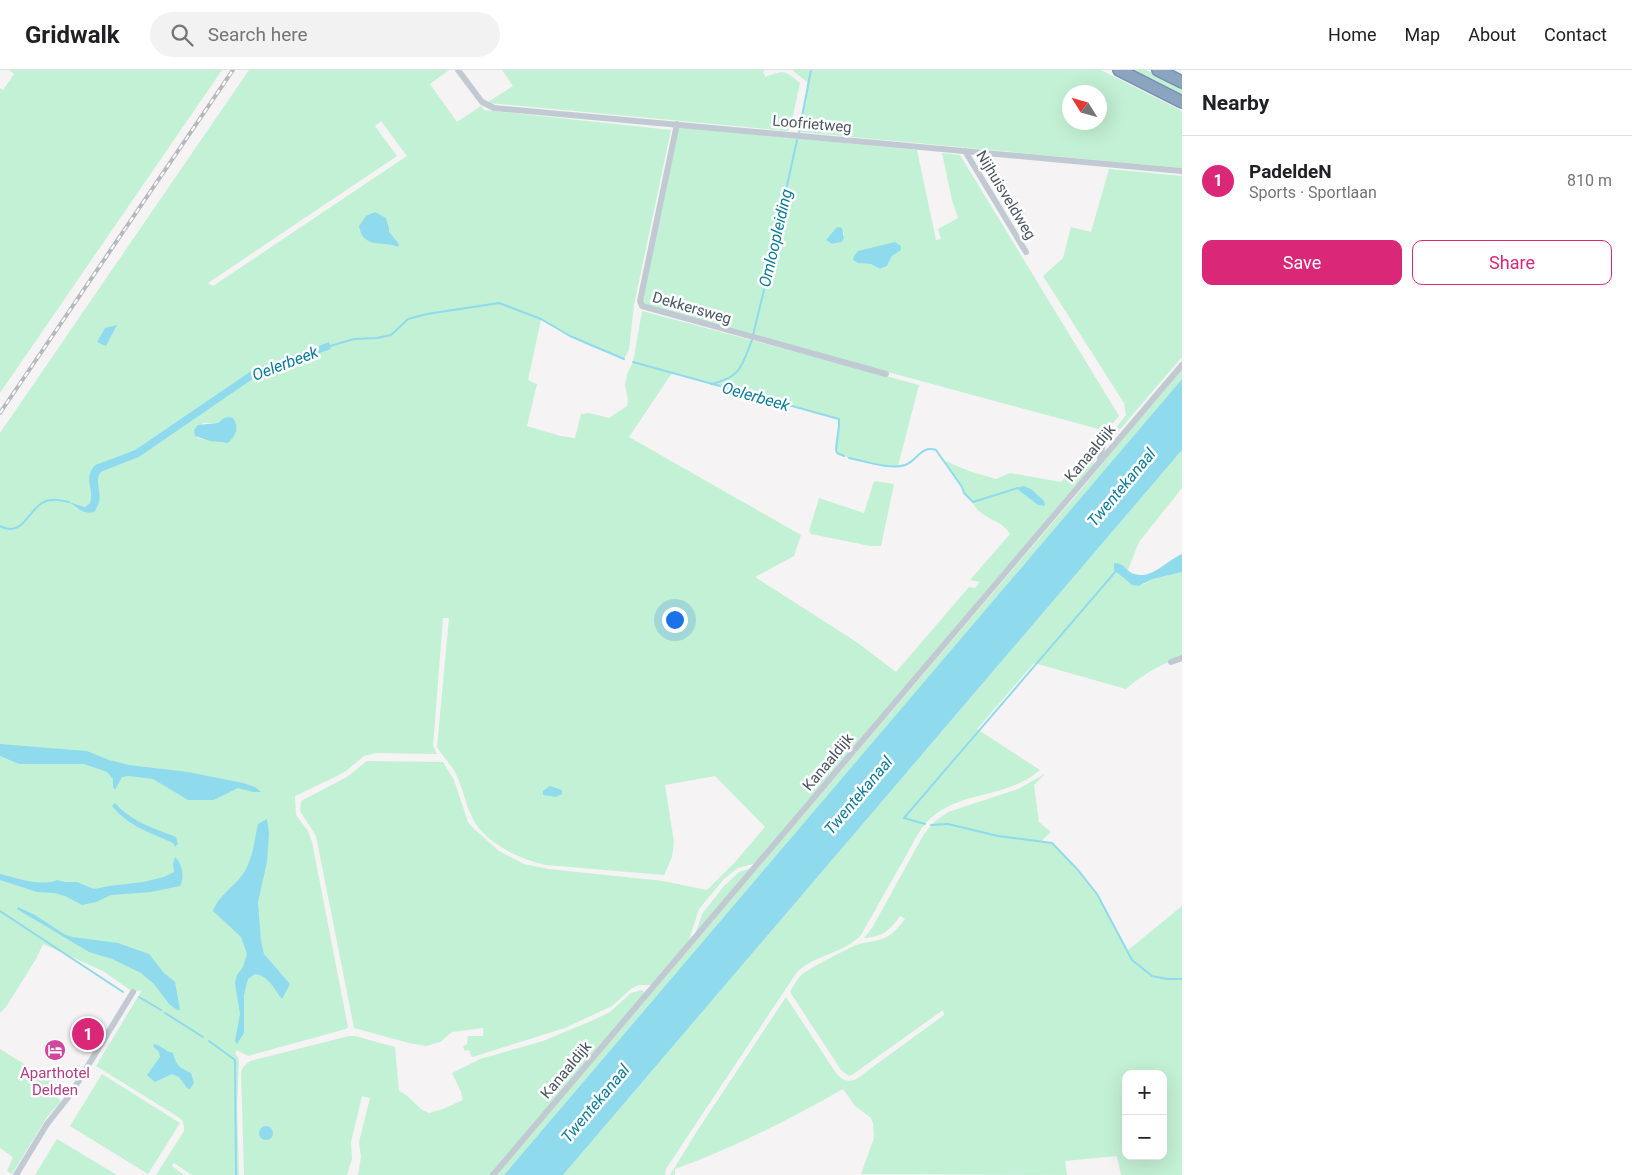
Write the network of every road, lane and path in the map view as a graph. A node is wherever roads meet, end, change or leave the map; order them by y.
1 (458, 70) edge
2 (1119, 70) edge
3 (1158, 70) edge
4 (1182, 82) edge
5 (1182, 102) edge
6 (677, 124) junction
7 (965, 151) junction
8 (1182, 171) edge
9 (1026, 252) dead end
10 (1182, 364) edge
11 (886, 374) dead end
12 (1120, 437) junction
13 (1099, 461) junction
14 (1182, 658) edge
15 (1171, 662) dead end
16 (134, 992) dead end
17 (16, 1175) edge
18 (493, 1175) edge

1 - 6 street, Loofrietweg
2 - 5 highway
3 - 4 highway
6 - 7 street, Loofrietweg
6 - 11 street, Dekkersweg
7 - 8 street, Loofrietweg
7 - 9 street, Nijhuisveldweg
10 - 12 street, Kanaaldijk
12 - 13 street, Kanaaldijk
12 - 13 street
13 - 18 street, Kanaaldijk
14 - 15 street
16 - 17 street

